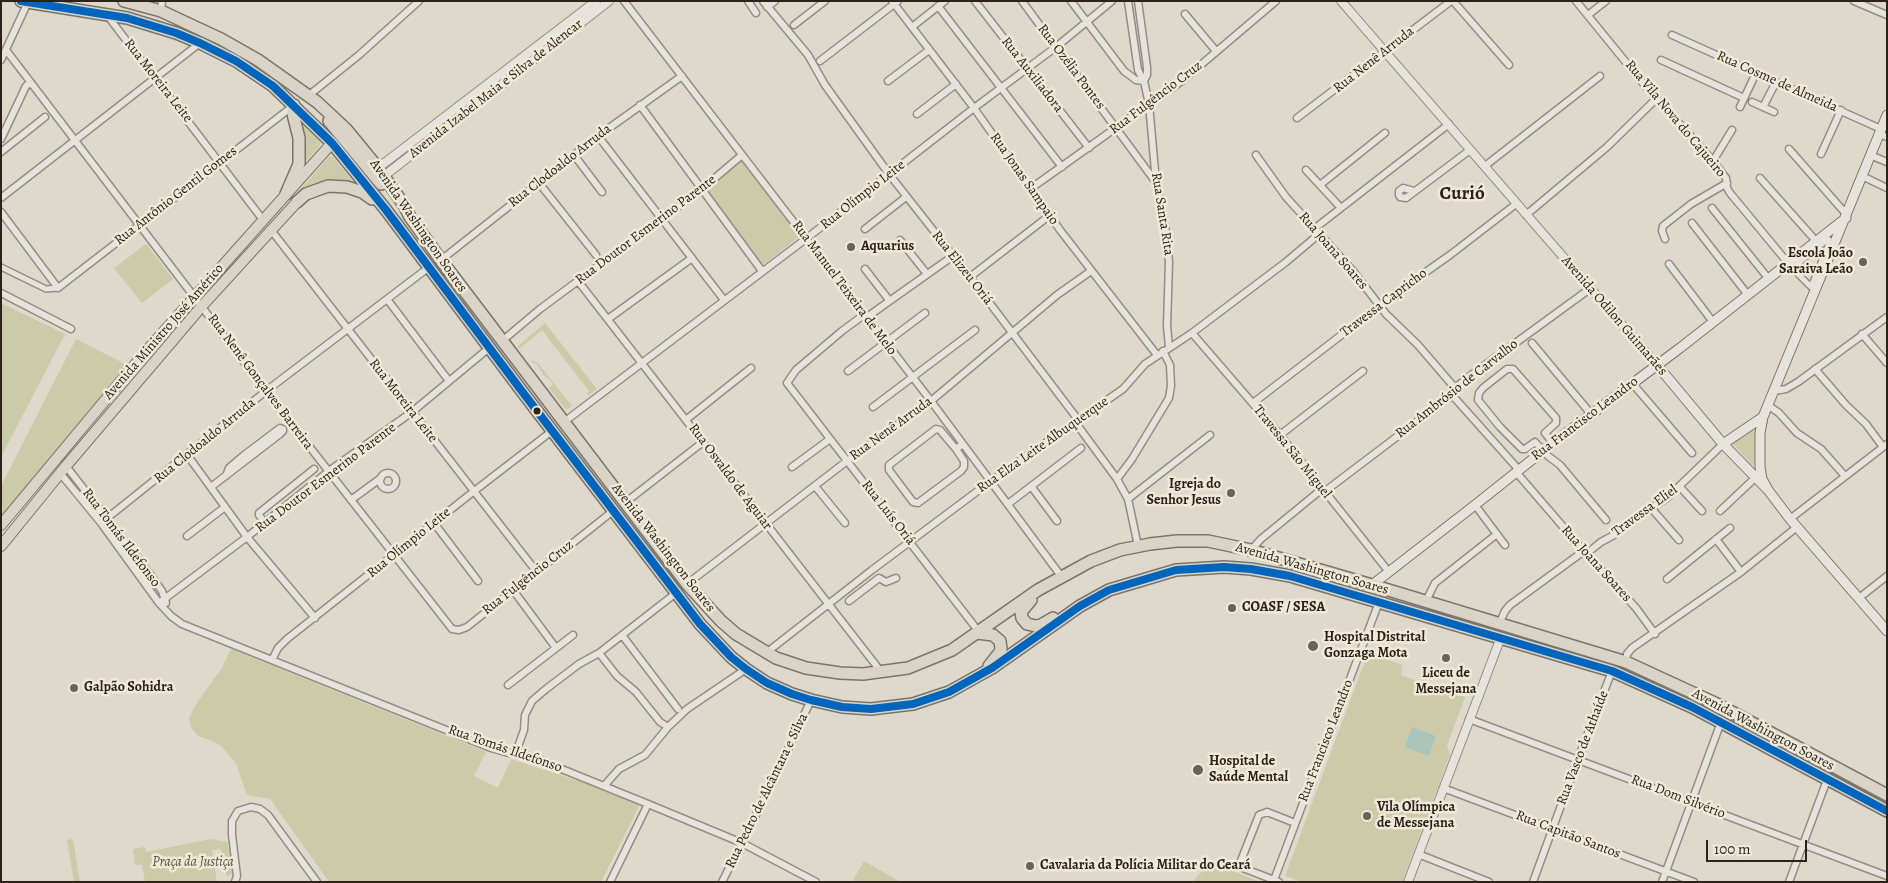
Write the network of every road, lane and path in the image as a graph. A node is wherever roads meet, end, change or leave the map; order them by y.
1 (124, 1) edge
2 (419, 1) edge
3 (596, 1) edge
4 (609, 1) edge
5 (624, 1) edge
6 (748, 1) edge
7 (774, 1) edge
8 (825, 1) edge
9 (946, 1) edge
10 (975, 1) edge
11 (1022, 1) edge
12 (1071, 1) edge
13 (1112, 1) edge
14 (1128, 1) edge
15 (1138, 1) edge
16 (1276, 1) edge
17 (1341, 1) edge
18 (1452, 1) edge
19 (1576, 1) edge
20 (1606, 1) edge
21 (1854, 1) edge
22 (24, 2) edge
23 (895, 2) edge
24 (765, 4) edge
25 (162, 6) edge
26 (938, 6) junction
27 (756, 13) dead end
28 (106, 14) junction
29 (1185, 14) dead end
30 (1588, 15) junction
31 (1887, 15) edge
32 (573, 18) junction
33 (1087, 22) junction
34 (579, 25) junction
35 (794, 25) dead end
36 (912, 27) junction
37 (1672, 35) dead end
38 (200, 43) junction
39 (1056, 47) junction
40 (6, 50) junction
41 (929, 50) junction
42 (1216, 52) junction
43 (1384, 52) junction
44 (1, 60) edge
45 (1661, 60) dead end
46 (820, 61) dead end
47 (1509, 65) dead end
48 (1027, 68) junction
49 (1756, 73) junction
50 (682, 76) junction
51 (1600, 76) dead end
52 (155, 78) junction
53 (888, 81) dead end
54 (1144, 81) junction
55 (30, 82) junction
56 (1776, 82) junction
57 (956, 84) junction
58 (1000, 88) junction
59 (308, 96) junction
60 (1657, 98) junction
61 (1744, 98) junction
62 (1752, 102) dead end
63 (1149, 104) junction
64 (640, 105) junction
65 (294, 106) junction
66 (1763, 107) junction
67 (974, 108) junction
68 (1740, 108) dead end
69 (1841, 110) junction
70 (1774, 112) dead end
71 (917, 114) dead end
72 (1887, 115) edge
73 (45, 117) dead end
74 (1297, 118) dead end
75 (1449, 124) junction
76 (1117, 128) junction
77 (1732, 130) dead end
78 (1385, 133) dead end
79 (1882, 133) edge
80 (598, 136) junction
81 (1, 139) edge
82 (75, 141) junction
83 (332, 143) junction
84 (349, 144) junction
85 (1089, 148) junction
86 (1789, 149) dead end
87 (1470, 150) junction
88 (1, 152) edge
89 (1822, 154) dead end
90 (574, 155) junction
91 (742, 155) junction
92 (1256, 155) dead end
93 (1870, 155) junction
94 (1713, 160) junction
95 (220, 162) junction
96 (1887, 162) edge
97 (1485, 166) junction
98 (1062, 167) junction
99 (1306, 170) dead end
100 (381, 172) junction
101 (889, 174) junction
102 (1862, 176) junction
103 (1760, 178) dead end
104 (540, 182) junction
105 (1156, 182) junction
106 (1727, 183) junction
107 (1320, 185) junction
108 (1887, 188) edge
109 (702, 189) junction
110 (1030, 189) junction
111 (1414, 191) dead end
112 (602, 192) dead end
113 (286, 194) junction
114 (906, 197) junction
115 (1, 198) edge
116 (297, 202) joint
117 (1516, 204) junction
118 (1340, 207) junction
119 (1712, 208) dead end
120 (386, 210) junction
121 (1, 212) edge
122 (1526, 215) junction
123 (1846, 216) junction
124 (410, 217) junction
125 (1045, 219) dead end
126 (263, 220) junction
127 (661, 220) junction
128 (1692, 223) dead end
129 (140, 225) junction
130 (865, 228) dead end
131 (271, 230) junction
132 (1316, 232) junction
133 (807, 238) junction
134 (1665, 239) dead end
135 (1819, 239) junction
136 (900, 240) dead end
137 (1832, 249) junction
138 (596, 256) dead end
139 (953, 256) junction
140 (692, 258) junction
141 (441, 260) junction
142 (1788, 263) junction
143 (1668, 264) dead end
144 (1, 267) edge
145 (428, 268) junction
146 (865, 269) dead end
147 (762, 271) junction
148 (1091, 271) junction
149 (927, 274) junction
150 (970, 277) junction
151 (1768, 278) junction
152 (578, 281) junction
153 (1811, 287) joint
154 (58, 288) junction
155 (1591, 288) junction
156 (1, 293) edge
157 (1748, 294) junction
158 (194, 296) junction
159 (387, 300) junction
160 (724, 300) junction
161 (889, 300) junction
162 (202, 306) junction
163 (1380, 306) junction
164 (925, 313) dead end
165 (867, 317) junction
166 (1887, 317) edge
167 (608, 320) junction
168 (1713, 322) junction
169 (71, 329) dead end
170 (348, 330) junction
171 (975, 330) dead end
172 (1192, 333) junction
173 (1013, 334) junction
174 (1862, 334) junction
175 (502, 341) junction
176 (886, 342) junction
177 (1532, 343) dead end
178 (489, 348) junction
179 (1163, 351) junction
180 (641, 362) junction
181 (1887, 363) edge
182 (1657, 365) junction
183 (751, 368) dead end
184 (1815, 369) junction
185 (848, 371) dead end
186 (1363, 371) dead end
187 (912, 377) junction
188 (449, 381) junction
189 (1632, 383) junction
190 (1455, 388) junction
191 (1774, 391) junction
192 (266, 392) junction
193 (1452, 395) junction
194 (931, 401) junction
195 (1253, 403) junction
196 (1768, 406) junction
197 (873, 407) dead end
198 (412, 412) junction
199 (1591, 414) junction
200 (1763, 417) junction
201 (687, 419) junction
202 (564, 422) junction
203 (1076, 422) junction
204 (552, 432) junction
205 (1210, 435) dead end
206 (1280, 435) junction
207 (273, 437) dead end
208 (830, 439) junction
209 (702, 442) junction
210 (1553, 443) junction
211 (963, 444) junction
212 (1723, 444) junction
213 (1885, 446) edge
214 (1081, 448) dead end
215 (956, 449) junction
216 (1543, 451) junction
217 (1692, 453) dead end
218 (188, 456) junction
219 (847, 461) junction
220 (792, 467) dead end
221 (314, 469) dead end
222 (63, 470) junction
223 (329, 471) junction
224 (1518, 471) junction
225 (1845, 476) junction
226 (381, 478) dead end
227 (1756, 478) junction
228 (1117, 479) junction
229 (991, 481) junction
230 (815, 486) junction
231 (1031, 486) junction
232 (211, 487) junction
233 (1680, 487) junction
234 (1323, 490) junction
235 (1768, 490) junction
236 (473, 492) junction
237 (1128, 499) junction
238 (351, 500) junction
239 (626, 502) junction
240 (1008, 504) junction
241 (1475, 506) junction
242 (225, 507) junction
243 (1651, 508) junction
244 (613, 511) junction
245 (1702, 511) dead end
246 (1720, 511) dead end
247 (1790, 519) junction
248 (1057, 520) dead end
249 (1606, 520) dead end
250 (104, 521) junction
251 (264, 523) junction
252 (434, 523) junction
253 (844, 523) dead end
254 (765, 524) junction
255 (1, 525) edge
256 (1797, 527) junction
257 (1730, 528) dead end
258 (1497, 534) junction
259 (187, 536) dead end
260 (247, 537) junction
261 (1716, 539) junction
262 (1679, 540) dead end
263 (3, 541) edge
264 (909, 541) junction
265 (127, 545) junction
266 (1505, 545) dead end
267 (1138, 546) junction
268 (121, 550) junction
269 (1251, 550) junction
270 (1585, 553) junction
271 (394, 555) junction
272 (872, 570) junction
273 (536, 571) junction
274 (1389, 572) junction
275 (1742, 572) junction
276 (149, 573) junction
277 (1061, 576) junction
278 (1887, 576) edge
279 (142, 578) junction
280 (878, 578) junction
281 (896, 578) dead end
282 (1667, 579) dead end
283 (478, 581) dead end
284 (687, 584) junction
285 (1372, 584) junction
286 (513, 590) junction
287 (1038, 590) junction
288 (676, 593) junction
289 (1859, 598) junction
290 (162, 601) junction
291 (849, 601) dead end
292 (1426, 601) junction
293 (1379, 602) junction
294 (829, 605) junction
295 (1080, 606) junction
296 (315, 618) junction
297 (443, 618) joint
298 (1500, 622) junction
299 (1887, 631) edge
300 (978, 633) junction
301 (1655, 634) junction
302 (573, 635) dead end
303 (622, 635) junction
304 (1500, 637) junction
305 (556, 648) junction
306 (766, 653) junction
307 (599, 654) junction
308 (272, 660) junction
309 (1626, 662) junction
310 (746, 669) junction
311 (1612, 671) junction
312 (882, 673) junction
313 (981, 674) junction
314 (508, 685) dead end
315 (810, 700) junction
316 (678, 709) dead end
317 (1469, 719) junction
318 (1721, 722) junction
319 (668, 727) junction
320 (516, 752) junction
321 (1578, 759) junction
322 (1827, 780) junction
323 (604, 786) junction
324 (1443, 788) junction
325 (1887, 795) edge
326 (1692, 802) junction
327 (648, 804) junction
328 (1887, 810) edge
329 (1295, 823) junction
330 (1553, 829) junction
331 (742, 843) junction
332 (1803, 844) junction
333 (1418, 854) junction
334 (1666, 872) junction
335 (1887, 876) edge
336 (814, 880) edge
337 (1276, 881) edge
338 (236, 882) edge
339 (317, 882) edge
340 (610, 882) edge
341 (722, 882) edge
342 (1408, 882) edge
343 (1489, 882) edge
344 (1534, 882) edge
345 (1662, 882) edge
346 (1694, 882) edge
347 (1789, 882) edge

1 - 25 highway, Avenida Washington Soares
2 - 59 street
3 - 32 street, Avenida Izabel Maia e Silva de Alencar
4 - 34 street, Avenida Izabel Maia e Silva de Alencar
5 - 50 street, Rua Manuel Teixeira de Melo
6 - 27 street
7 - 24 street
8 - 35 street
9 - 26 street
10 - 48 street, Rua Auxiliadora
11 - 39 street, Rua Ozélia Pontes
12 - 33 street
13 - 33 street, Rua Olímpio Leite
14 - 54 street, Rua Santa Rita
15 - 54 street, Rua Santa Rita
16 - 42 street, Rua Fulgêncio Cruz
17 - 43 street, Avenida Odilon Guimarães
18 - 43 street, Rua Nenê Arruda
18 - 47 street
19 - 30 street, Rua Vila Nova do Cajueiro
20 - 30 street
21 - 31 street
22 - 28 highway, Avenida Washington Soares
22 - 40 street
23 - 36 street, Rua Jonas Sampaio
23 - 46 street
24 - 101 street, Rua Elizeu Oriá
25 - 59 highway, Avenida Washington Soares
26 - 36 street
26 - 58 street
28 - 38 highway, Avenida Washington Soares
28 - 52 street, Rua Moreira Leite
29 - 42 street
30 - 60 street, Rua Vila Nova do Cajueiro
32 - 34 street
32 - 100 street, Avenida Izabel Maia e Silva de Alencar
33 - 39 street, Rua Olímpio Leite
33 - 54 street
34 - 100 street, Avenida Izabel Maia e Silva de Alencar
36 - 41 street, Rua Jonas Sampaio
37 - 49 street, Rua Cosme de Almeida
38 - 52 street
38 - 65 highway, Avenida Washington Soares
39 - 48 street, Rua Olímpio Leite
39 - 76 street, Rua Ozélia Pontes
40 - 44 street
40 - 55 street, Rua Nenê Gonçalves Barreira
41 - 53 street
41 - 57 street, Rua Jonas Sampaio
42 - 63 street, Rua Fulgêncio Cruz
43 - 74 street, Rua Nenê Arruda
43 - 75 street, Avenida Odilon Guimarães
45 - 61 street
48 - 58 street, Rua Olímpio Leite
48 - 85 street, Rua Auxiliadora
49 - 56 street, Rua Cosme de Almeida
49 - 61 street
50 - 64 street, Rua Clodoaldo Arruda
50 - 91 street, Rua Manuel Teixeira de Melo
51 - 97 street
52 - 82 street
52 - 95 street, Rua Moreira Leite
54 - 63 street, Rua Santa Rita
55 - 81 street
55 - 82 street, Rua Nenê Gonçalves Barreira
56 - 66 street
56 - 69 street, Rua Cosme de Almeida
57 - 67 street, Rua Jonas Sampaio
57 - 71 street
58 - 67 street, Rua Olímpio Leite
58 - 98 street
59 - 84 highway
59 - 100 highway, Avenida Washington Soares
60 - 94 street, Rua Vila Nova do Cajueiro
60 - 122 street
61 - 68 street
62 - 66 street
63 - 76 street, Rua Fulgêncio Cruz
63 - 105 street, Rua Santa Rita
64 - 80 street, Rua Clodoaldo Arruda
64 - 109 street
65 - 83 highway, Avenida Washington Soares
65 - 95 street, Rua Antônio Gentil Gomes
65 - 113 highway
66 - 70 street
67 - 101 street, Rua Olímpio Leite
67 - 110 street, Rua Jonas Sampaio
69 - 79 street, Rua Cosme de Almeida
69 - 89 street
72 - 79 main road
73 - 88 street
75 - 87 street, Avenida Odilon Guimarães
75 - 118 street, Rua Elza Leite Albuquerque
76 - 85 street, Rua Fulgêncio Cruz
76 - 105 street, Rua Ozélia Pontes
77 - 94 street
78 - 107 street
79 - 93 main road
80 - 90 street, Rua Clodoaldo Arruda
80 - 127 street
82 - 115 street
82 - 129 street, Rua Nenê Gonçalves Barreira
83 - 84 highway
83 - 113 main road, Avenida Ministro José Américo
83 - 120 highway, Avenida Washington Soares
84 - 124 highway
85 - 98 street, Rua Fulgêncio Cruz
86 - 123 street
87 - 97 street, Avenida Odilon Guimarães
87 - 111 street
90 - 104 street, Rua Clodoaldo Arruda
90 - 112 street
91 - 109 street, Rua Doutor Esmerino Parente
91 - 133 street, Rua Manuel Teixeira de Melo
92 - 132 street, Rua Joana Soares
93 - 96 street
93 - 102 main road
94 - 106 street, Rua Vila Nova do Cajueiro
95 - 126 street, Rua Moreira Leite
95 - 129 street, Rua Antônio Gentil Gomes
97 - 117 street, Avenida Odilon Guimarães
98 - 110 street, Rua Fulgêncio Cruz
99 - 107 street
100 - 124 highway, Avenida Washington Soares
101 - 114 street, Rua Elizeu Oriá
101 - 133 street, Rua Olímpio Leite
102 - 108 street
102 - 123 main road
103 - 135 street
104 - 138 street
104 - 141 street, Rua Clodoaldo Arruda
105 - 179 street, Rua Santa Rita
106 - 134 street
106 - 142 street, Rua Vila Nova do Cajueiro
107 - 118 street
109 - 127 street, Rua Doutor Esmerino Parente
109 - 147 street
110 - 148 street, Rua Jonas Sampaio
113 - 126 main road, Avenida Ministro José Américo
114 - 130 street
114 - 139 street, Rua Elizeu Oriá
116 - 120 highway
116 - 131 main road, Avenida Ministro José Américo
117 - 122 street, Avenida Odilon Guimarães
117 - 163 street, Travessa Capricho
118 - 132 street, Rua Elza Leite Albuquerque
119 - 151 street
120 - 145 highway, Avenida Washington Soares
121 - 154 street
122 - 155 street, Avenida Odilon Guimarães
123 - 135 main road, Rua Francisco Leandro
123 - 137 main road
124 - 141 highway, Avenida Washington Soares
125 - 150 street
126 - 158 main road, Avenida Ministro José Américo
127 - 140 street
127 - 152 street, Rua Doutor Esmerino Parente
128 - 157 street
129 - 154 street, Rua Antônio Gentil Gomes
129 - 158 street, Rua Nenê Gonçalves Barreira
131 - 162 main road, Avenida Ministro José Américo
131 - 170 street, Rua Moreira Leite
132 - 163 street, Rua Joana Soares
132 - 172 street, Rua Elza Leite Albuquerque
133 - 147 street, Rua Olímpio Leite
133 - 165 street, Rua Manuel Teixeira de Melo
135 - 137 main road
135 - 142 main road, Rua Francisco Leandro
136 - 149 street
137 - 191 main road
139 - 149 street
139 - 150 street, Rua Elizeu Oriá
140 - 160 street
140 - 167 street
141 - 175 highway, Avenida Washington Soares
142 - 151 main road, Rua Francisco Leandro
143 - 168 street
144 - 154 street
145 - 159 street, Rua Clodoaldo Arruda
145 - 178 highway, Avenida Washington Soares
146 - 161 street
147 - 160 street, Rua Olímpio Leite
148 - 173 street, Rua Nenê Arruda
148 - 179 street, Rua Jonas Sampaio
149 - 161 street
150 - 173 street, Rua Elizeu Oriá
151 - 157 main road, Rua Francisco Leandro
152 - 167 street, Rua Osvaldo de Aguiar
152 - 175 street, Rua Doutor Esmerino Parente
153 - 153 street
155 - 182 street, Avenida Odilon Guimarães
155 - 190 street, Rua Ambrósio de Carvalho
156 - 169 street
157 - 168 main road, Rua Francisco Leandro
158 - 162 street, Rua Nenê Gonçalves Barreira
158 - 255 main road, Avenida Ministro José Américo
159 - 170 street, Rua Clodoaldo Arruda
159 - 188 street
160 - 180 street, Rua Olímpio Leite
161 - 165 street
162 - 192 street, Rua Nenê Gonçalves Barreira
162 - 222 main road, Avenida Ministro José Américo
163 - 190 street, Rua Joana Soares
163 - 195 street, Travessa Capricho
164 - 176 street
165 - 176 street, Rua Manuel Teixeira de Melo
165 - 208 street, Rua Luís Oriá
166 - 174 street
167 - 180 street, Rua Osvaldo de Aguiar
168 - 182 main road, Rua Francisco Leandro
170 - 192 street, Rua Clodoaldo Arruda
170 - 198 street, Rua Moreira Leite
171 - 187 street
172 - 179 street, Rua Elza Leite Albuquerque
172 - 195 street, Travessa São Miguel
173 - 194 street, Rua Nenê Arruda
173 - 203 street, Rua Elizeu Oriá
174 - 181 street
174 - 184 street
175 - 202 highway, Avenida Washington Soares
176 - 185 street
176 - 187 street, Rua Manuel Teixeira de Melo
177 - 199 street
178 - 188 street, Rua Doutor Esmerino Parente
178 - 204 highway, Avenida Washington Soares
179 - 203 street, Rua Elza Leite Albuquerque
179 - 228 street, Rua Santa Rita
180 - 201 street, Rua Osvaldo de Aguiar
180 - 202 street, Rua Olímpio Leite
182 - 189 main road, Rua Francisco Leandro
182 - 212 main road, Avenida Odilon Guimarães
183 - 201 street
184 - 191 street
184 - 213 street
186 - 206 street
187 - 194 street, Rua Manuel Teixeira de Melo
187 - 197 street
188 - 198 street, Rua Doutor Esmerino Parente
189 - 199 main road, Rua Francisco Leandro
189 - 217 street
190 - 193 street, Rua Ambrósio de Carvalho
191 - 196 main road
192 - 218 street, Rua Clodoaldo Arruda
192 - 223 street, Rua Nenê Gonçalves Barreira
193 - 224 street, Rua Joana Soares
193 - 234 street, Rua Ambrósio de Carvalho
194 - 211 street, Rua Manuel Teixeira de Melo
194 - 219 street, Rua Nenê Arruda
195 - 206 street, Travessa São Miguel
196 - 200 main road
196 - 225 street
198 - 223 street, Rua Doutor Esmerino Parente
198 - 236 street, Rua Moreira Leite
199 - 210 main road, Rua Francisco Leandro
200 - 212 main road
200 - 235 main road
201 - 209 street, Rua Osvaldo de Aguiar
202 - 239 highway, Avenida Washington Soares
203 - 228 street, Rua Elizeu Oriá
203 - 229 street, Rua Elza Leite Albuquerque
204 - 236 street, Rua Olímpio Leite
204 - 244 highway, Avenida Washington Soares
205 - 237 street
206 - 234 street, Travessa São Miguel
207 - 232 street
208 - 219 street, Rua Luís Oriá
208 - 220 street
209 - 239 street
209 - 254 street, Rua Osvaldo de Aguiar
210 - 216 main road, Rua Francisco Leandro
210 - 216 street
211 - 215 street
211 - 229 street, Rua Manuel Teixeira de Melo
212 - 227 main road, Avenida Odilon Guimarães
212 - 233 street, Travessa Eliel
213 - 225 street
214 - 231 street
215 - 215 street
216 - 224 main road, Rua Francisco Leandro
216 - 249 street
218 - 232 street
218 - 250 street, Rua Clodoaldo Arruda
219 - 230 street, Rua Nenê Arruda
219 - 264 street, Rua Luís Oriá
221 - 251 street
222 - 250 street, Rua Tomás Ildefonso
222 - 263 main road, Avenida Ministro José Américo
223 - 238 street, Rua Nenê Gonçalves Barreira
223 - 251 street, Rua Doutor Esmerino Parente
224 - 241 main road, Rua Francisco Leandro
224 - 270 street, Rua Joana Soares
225 - 247 street
226 - 238 street
227 - 235 main road, Avenida Odilon Guimarães
227 - 246 street
228 - 237 street, Rua Elizeu Oriá
229 - 240 street, Rua Manuel Teixeira de Melo
229 - 264 street, Rua Elza Leite Albuquerque
230 - 253 street
230 - 254 street, Rua Nenê Arruda
231 - 240 street
231 - 248 street
232 - 242 street
233 - 243 street, Travessa Eliel
233 - 245 street
234 - 269 street, Rua Ambrósio de Carvalho
234 - 274 street, Travessa São Miguel
235 - 247 main road, Avenida Odilon Guimarães
236 - 252 street, Rua Olímpio Leite
236 - 273 street, Rua Moreira Leite
237 - 267 street, Rua Elizeu Oriá
238 - 271 street, Rua Nenê Gonçalves Barreira
239 - 284 highway, Avenida Washington Soares
240 - 277 street, Rua Manuel Teixeira de Melo
241 - 258 street
241 - 274 main road, Rua Francisco Leandro
242 - 259 street
242 - 260 street
243 - 262 street
243 - 270 street, Travessa Eliel
244 - 273 street, Rua Fulgêncio Cruz
244 - 288 highway, Avenida Washington Soares
247 - 256 main road, Avenida Odilon Guimarães
250 - 265 street, Rua Tomás Ildefonso
250 - 268 street, Rua Tomás Ildefonso
251 - 260 street, Rua Doutor Esmerino Parente
252 - 271 street, Rua Olímpio Leite
252 - 283 street
254 - 284 street, Rua Nenê Arruda
254 - 294 street, Rua Osvaldo de Aguiar
256 - 275 street
256 - 289 main road, Avenida Odilon Guimarães
257 - 261 street
258 - 266 street
258 - 292 street
260 - 290 street, Rua Doutor Esmerino Parente
260 - 296 street
261 - 275 street
261 - 282 street
264 - 272 street, Rua Elza Leite Albuquerque
264 - 300 street, Rua Luís Oriá
265 - 268 street
265 - 276 street, Rua Tomás Ildefonso
267 - 269 highway, Avenida Washington Soares
267 - 277 highway, Avenida Washington Soares
268 - 279 street, Rua Tomás Ildefonso
269 - 285 highway, Avenida Washington Soares
270 - 298 street, Travessa Eliel
270 - 301 street, Rua Joana Soares
271 - 296 street, Rua Olímpio Leite
271 - 297 street, Rua Nenê Gonçalves Barreira
272 - 280 street
272 - 294 street, Rua Elza Leite Albuquerque
273 - 286 street, Rua Fulgêncio Cruz
274 - 285 main road, Rua Francisco Leandro
275 - 301 street
276 - 279 street
276 - 290 street, Rua Tomás Ildefonso
277 - 287 highway, Avenida Washington Soares
278 - 289 street
279 - 290 street, Rua Tomás Ildefonso
280 - 281 street
280 - 291 street
284 - 306 highway, Avenida Washington Soares
285 - 292 highway, Avenida Washington Soares
286 - 297 street, Rua Fulgêncio Cruz
286 - 305 street
287 - 295 highway
287 - 300 highway, Avenida Washington Soares
288 - 303 street
288 - 310 highway, Avenida Washington Soares
289 - 299 main road, Avenida Odilon Guimarães
290 - 308 street, Rua Tomás Ildefonso
292 - 298 highway, Avenida Washington Soares
293 - 295 highway, Avenida Washington Soares
293 - 304 highway, Avenida Washington Soares
293 - 329 street, Rua Francisco Leandro
294 - 306 street, Rua Elza Leite Albuquerque
294 - 312 street, Rua Osvaldo de Aguiar
295 - 313 highway, Avenida Washington Soares
296 - 308 street, Rua Olímpio Leite
298 - 309 highway, Avenida Washington Soares
300 - 312 highway, Avenida Washington Soares
300 - 313 highway
301 - 309 street
302 - 305 street
303 - 307 street
303 - 316 street
304 - 311 highway, Avenida Washington Soares
304 - 317 street
305 - 314 street
306 - 312 highway, Avenida Washington Soares
307 - 319 street
307 - 320 street
308 - 320 street, Rua Tomás Ildefonso
309 - 325 highway, Avenida Washington Soares
310 - 315 highway, Avenida Washington Soares
310 - 319 street
311 - 318 highway, Avenida Washington Soares
311 - 321 street, Rua Vasco de Athaíde
313 - 315 highway, Avenida Washington Soares
315 - 331 street, Rua Pedro de Alcântara e Silva
317 - 321 street, Rua Dom Silvério
317 - 324 street
318 - 322 highway, Avenida Washington Soares
318 - 326 street
319 - 323 street
320 - 323 street, Rua Tomás Ildefonso
321 - 326 street, Rua Dom Silvério
321 - 330 street, Rua Vasco de Athaíde
322 - 328 highway, Avenida Washington Soares
322 - 332 street
323 - 327 street, Rua Tomás Ildefonso
324 - 330 street, Rua Capitão Santos
324 - 333 street
326 - 332 street, Rua Dom Silvério
326 - 334 street
327 - 331 street, Rua Tomás Ildefonso
327 - 340 street
329 - 337 street, Rua Francisco Leandro
329 - 337 street
330 - 334 street, Rua Capitão Santos
330 - 344 street, Rua Vasco de Athaíde
331 - 336 street, Rua Tomás Ildefonso
331 - 341 street, Rua Pedro de Alcântara e Silva
332 - 335 street, Rua Dom Silvério
332 - 347 street
333 - 342 street
333 - 343 street
334 - 345 street
334 - 346 street, Rua Capitão Santos
338 - 339 street

